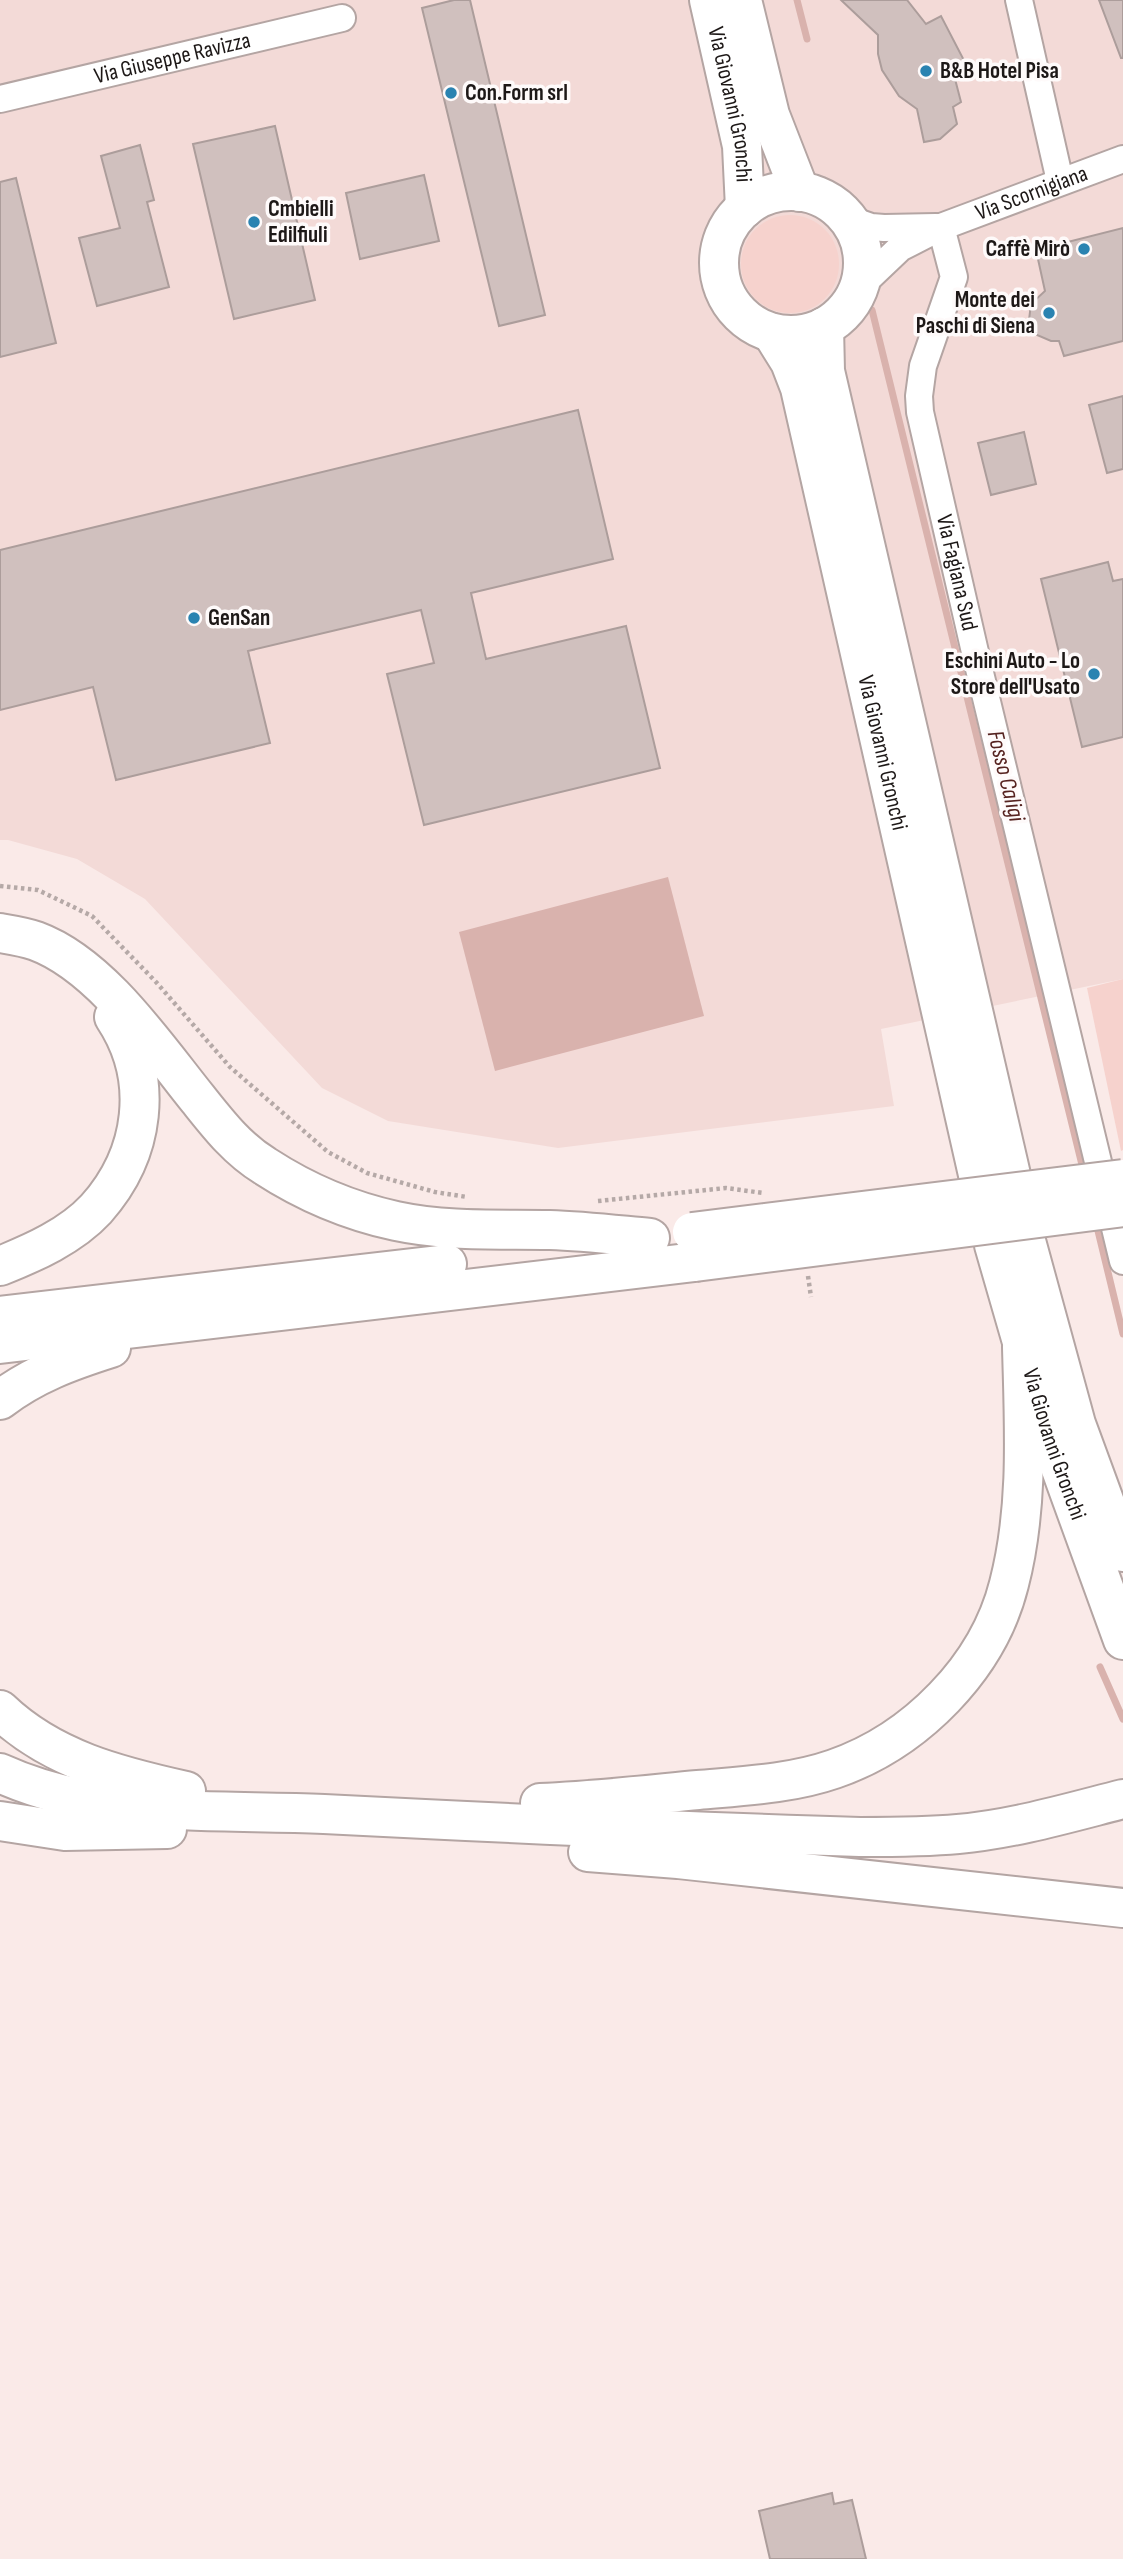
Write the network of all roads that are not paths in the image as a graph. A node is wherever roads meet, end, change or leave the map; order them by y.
1 (709, 0) edge
2 (743, 0) edge
3 (1019, 0) edge
4 (342, 18) dead end
5 (0, 99) edge
6 (1123, 159) edge
7 (1060, 181) junction
8 (800, 192) junction
9 (745, 208) junction
10 (848, 219) junction
11 (941, 227) junction
12 (860, 286) junction
13 (824, 327) junction
14 (772, 332) junction
15 (0, 933) edge
16 (84, 971) junction
17 (1111, 1173) edge
18 (1119, 1218) edge
19 (650, 1238) junction
20 (694, 1247) junction
21 (1123, 1261) edge
22 (0, 1266) edge
23 (0, 1316) edge
24 (229, 1318) junction
25 (0, 1345) edge
26 (1022, 1347) junction
27 (0, 1400) edge
28 (1123, 1552) edge
29 (1123, 1640) edge
30 (0, 1710) edge
31 (0, 1773) edge
32 (1123, 1799) edge
33 (294, 1813) junction
34 (407, 1819) junction
35 (0, 1821) edge
36 (1123, 1908) edge

1 - 9 main road, Via Giovanni Gronchi
2 - 8 main road, Via Giovanni Gronchi
3 - 7 street
4 - 5 street, Via Giuseppe Ravizza
6 - 7 street, Via Scornigiana
7 - 11 street, Via Scornigiana
8 - 9 main road
8 - 10 main road
9 - 14 main road
10 - 11 street, Via Scornigiana
10 - 12 main road
11 - 12 street, Via Scornigiana
11 - 17 street, Via Fagiana Sud
12 - 13 main road
13 - 14 main road
13 - 14 main road, Via Giovanni Gronchi
15 - 16 main road
16 - 19 main road
16 - 22 main road
17 - 20 main road, bridge
18 - 20 main road, bridge
18 - 21 street
19 - 20 main road
19 - 23 main road
20 - 24 main road
24 - 25 main road
24 - 27 main road
26 - 28 main road, Via Giovanni Gronchi
26 - 29 main road, Via Giovanni Gronchi
26 - 34 main road
30 - 33 main road
31 - 33 main road
32 - 34 main road
33 - 34 main road
33 - 35 main road
34 - 36 main road

